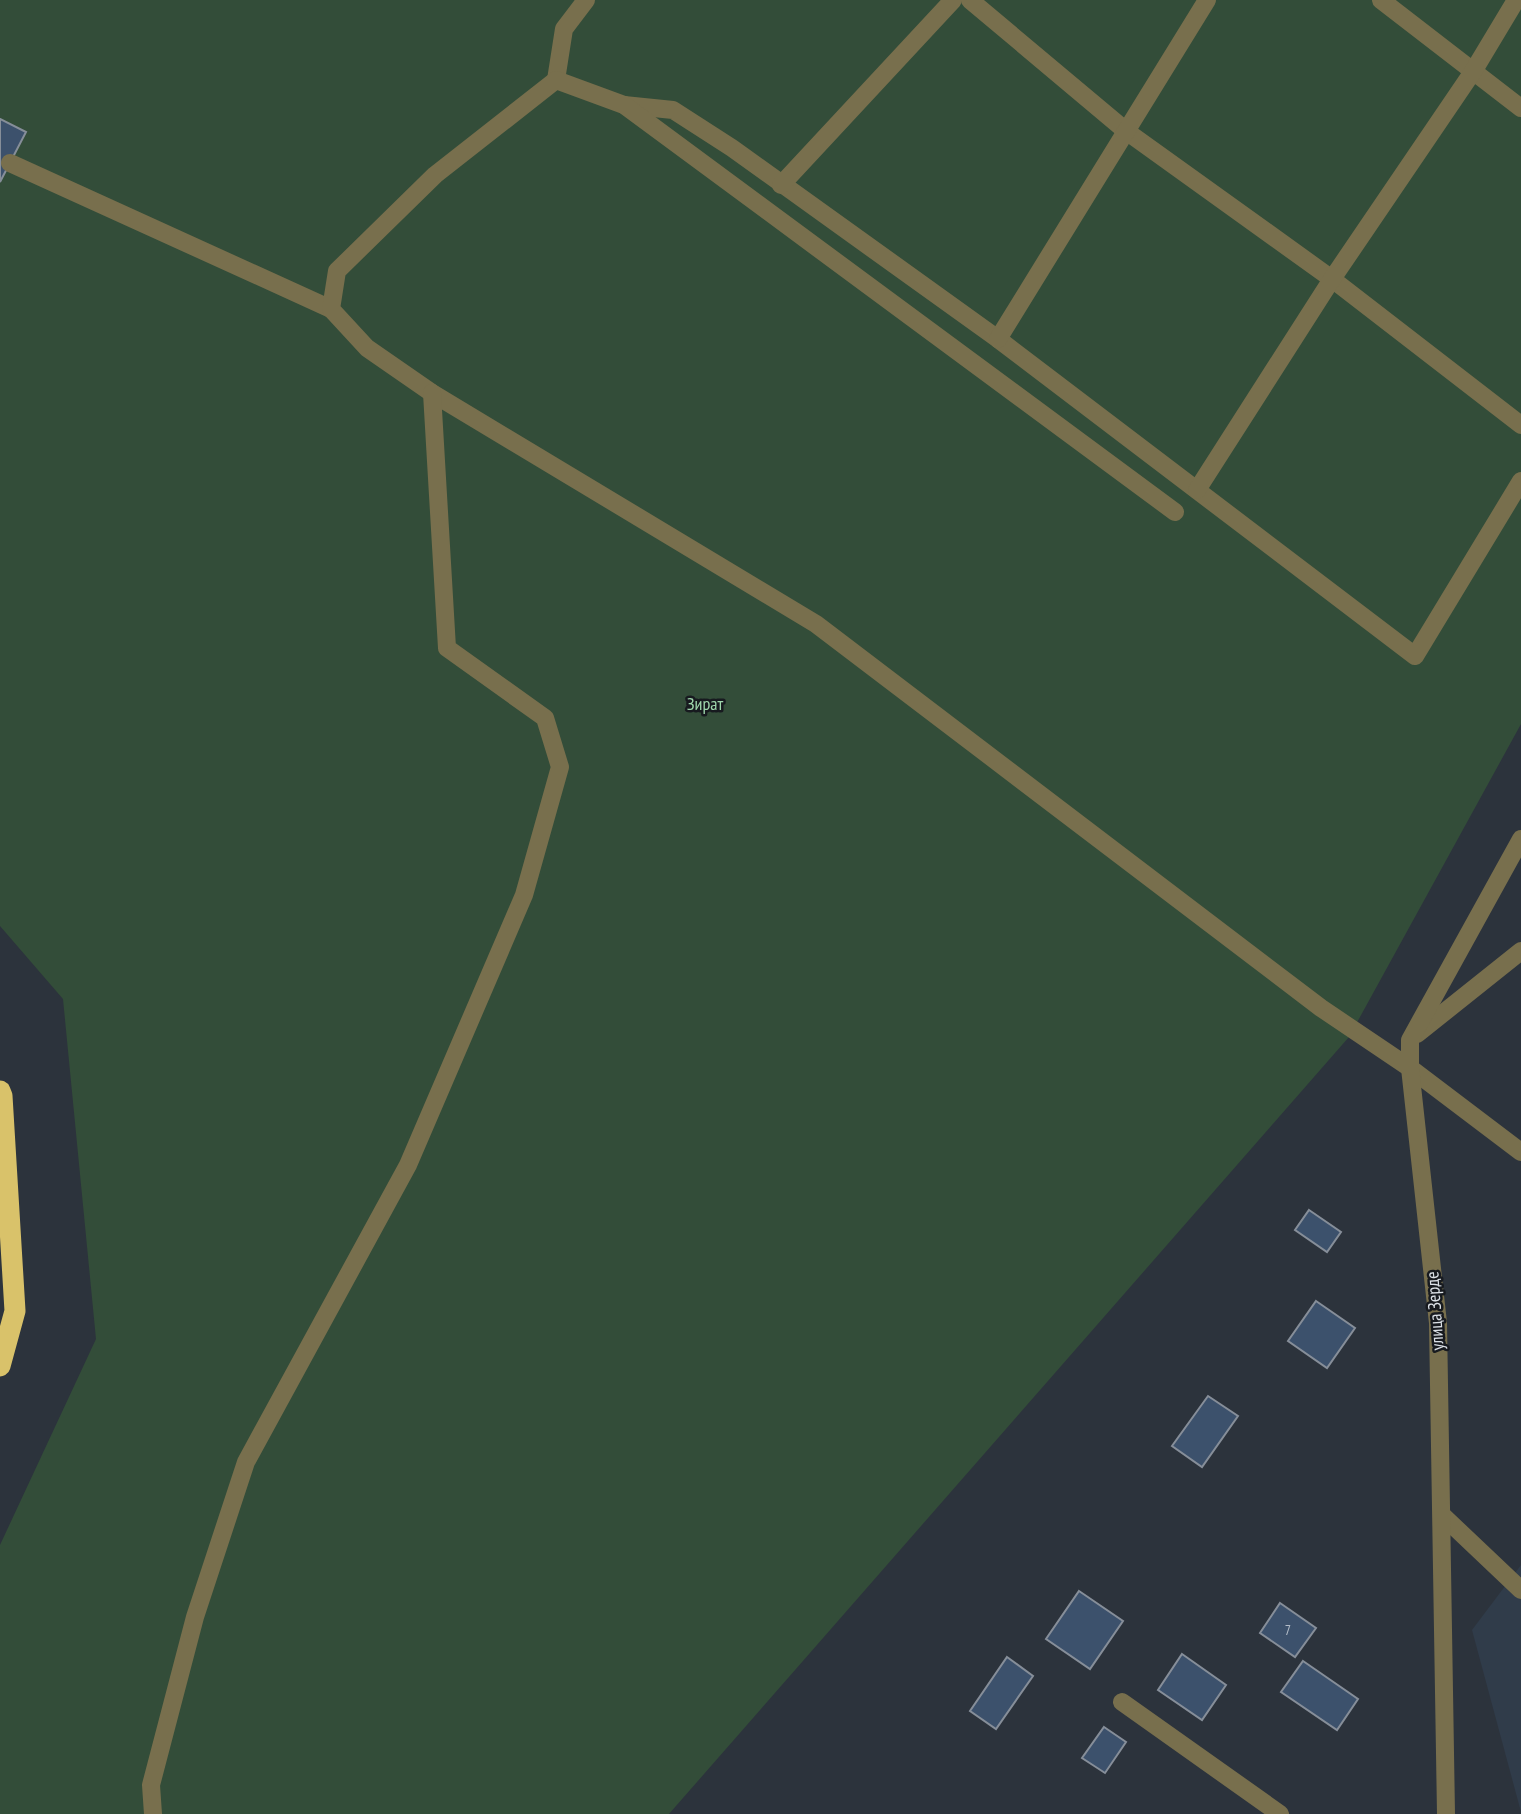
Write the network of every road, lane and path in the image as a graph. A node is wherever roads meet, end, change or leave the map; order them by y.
1 (586, 0) edge
2 (953, 0) edge
3 (970, 0) edge
4 (1208, 0) edge
5 (1381, 0) edge
6 (1516, 0) edge
7 (1474, 70) junction
8 (555, 80) junction
9 (624, 105) junction
10 (1521, 108) edge
11 (1126, 131) junction
12 (10, 163) dead end
13 (781, 185) junction
14 (1332, 279) junction
15 (331, 309) junction
16 (998, 340) junction
17 (432, 393) junction
18 (1521, 425) edge
19 (1521, 481) edge
20 (1197, 490) junction
21 (1175, 512) dead end
22 (1521, 839) edge
23 (1521, 951) edge
24 (1410, 1040) junction
25 (1410, 1068) junction
26 (0, 1091) edge
27 (1521, 1152) edge
28 (0, 1366) edge
29 (1442, 1515) junction
30 (1521, 1590) edge
31 (1122, 1702) dead end
32 (153, 1814) edge
33 (1280, 1814) edge
34 (1446, 1814) edge

1 - 8 street
2 - 13 street
3 - 11 street
4 - 11 street
5 - 7 street
6 - 7 street
7 - 10 street
7 - 14 street
8 - 9 street
8 - 15 street
9 - 13 street
9 - 21 street
11 - 14 street
11 - 16 street
12 - 15 street
13 - 16 street
14 - 18 street
14 - 20 street
15 - 17 street
16 - 20 street
17 - 25 street
17 - 32 street
19 - 20 street
22 - 24 street, улица Зерде
23 - 24 street
24 - 25 street, улица Зерде
25 - 27 street
25 - 29 street, улица Зерде
26 - 28 highway
29 - 30 street
29 - 34 street, улица Зерде
31 - 33 street

